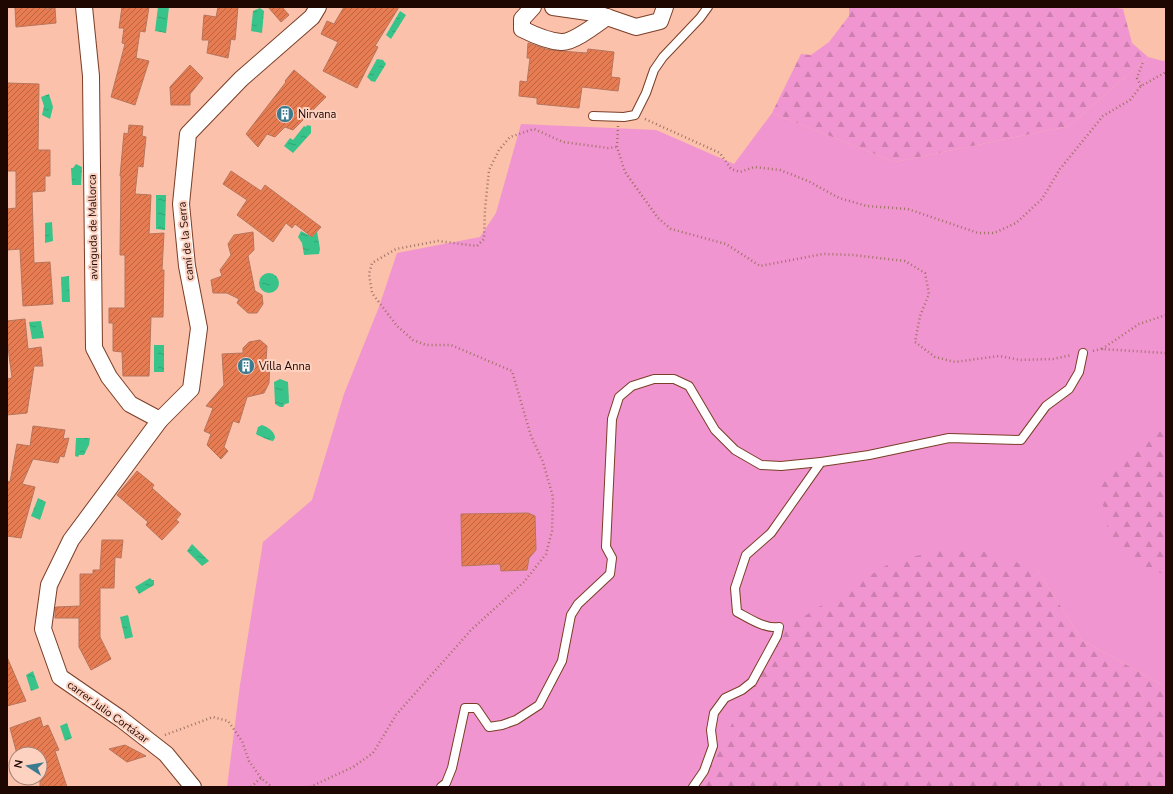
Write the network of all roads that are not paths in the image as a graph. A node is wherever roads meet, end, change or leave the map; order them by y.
1 (84, 7) edge
2 (318, 7) edge
3 (532, 7) edge
4 (553, 7) edge
5 (665, 7) edge
6 (708, 7) edge
7 (607, 17) junction
8 (593, 116) dead end
9 (1083, 353) road end
10 (160, 420) junction
11 (821, 462) junction
12 (193, 787) edge
13 (441, 787) edge
14 (693, 787) edge

1 - 10 street, avinguda de Mallorca
2 - 10 street, camí de la Serra
3 - 7 street
4 - 7 street
5 - 7 street
6 - 8 lane
9 - 11 lane
10 - 12 street, carrer Julio Cortázar
11 - 13 lane
11 - 14 lane

